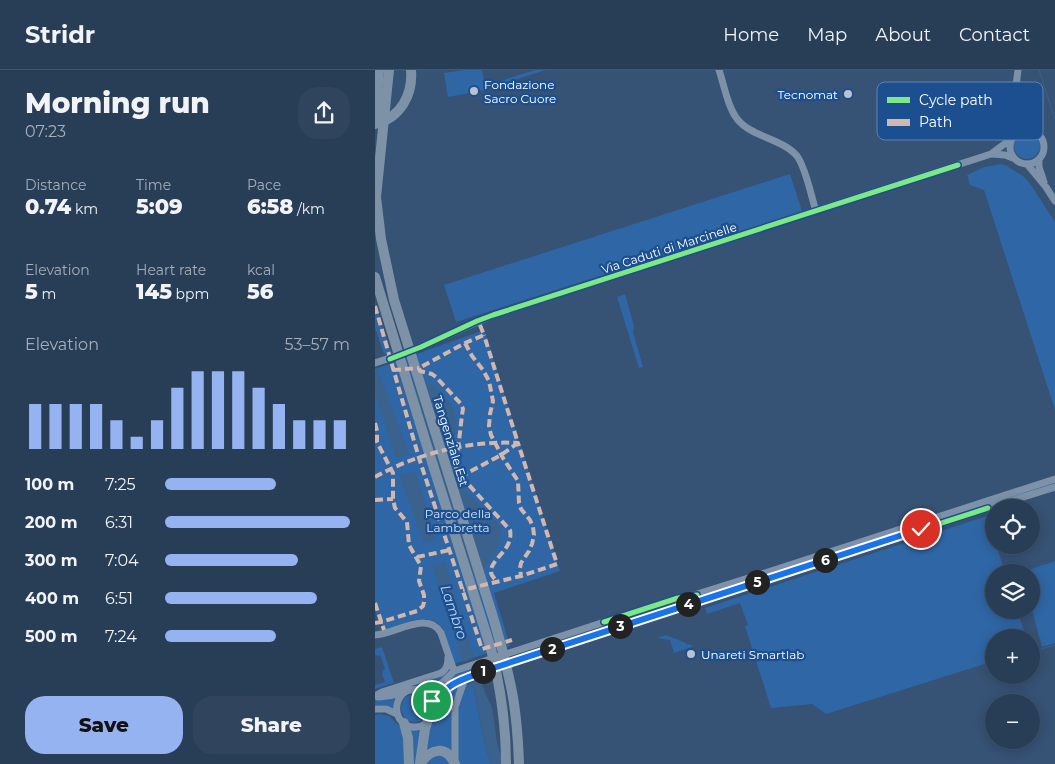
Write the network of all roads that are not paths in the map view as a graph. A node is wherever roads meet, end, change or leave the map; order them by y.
1 (379, 70) edge
2 (389, 70) edge
3 (411, 70) edge
4 (719, 70) edge
5 (375, 117) edge
6 (375, 124) edge
7 (1010, 140) edge
8 (1011, 140) edge
9 (1042, 140) edge
10 (991, 154) junction
11 (1013, 158) junction
12 (1039, 160) junction
13 (1027, 164) junction
14 (375, 183) edge
15 (1046, 187) junction
16 (376, 198) edge
17 (1055, 201) edge
18 (816, 211) junction
19 (375, 277) edge
20 (375, 364) edge
21 (1055, 479) edge
22 (1055, 487) edge
23 (375, 635) edge
24 (448, 654) junction
25 (455, 670) junction
26 (465, 678) junction
27 (405, 692) junction
28 (425, 693) junction
29 (375, 697) edge
30 (375, 708) edge
31 (434, 708) junction
32 (401, 719) junction
33 (427, 723) junction
34 (409, 764) edge
35 (420, 764) edge
36 (455, 764) edge
37 (505, 764) edge
38 (519, 764) edge

1 - 5 highway
2 - 16 highway, bridge
3 - 6 highway
4 - 18 street
7 - 10 street, Via Caduti di Marcinelle
8 - 11 street
9 - 12 street
10 - 11 street, Via Caduti di Marcinelle
10 - 18 street, Via Caduti di Marcinelle
11 - 13 street
12 - 13 street
12 - 15 street
13 - 15 street
14 - 16 highway, Tangenziale Est, bridge
15 - 17 street
16 - 38 highway, Tangenziale Est, bridge
18 - 20 street, Via Caduti di Marcinelle
19 - 37 highway, Tangenziale Est, bridge
21 - 25 street
22 - 26 street
23 - 24 street
24 - 25 street
24 - 29 street
25 - 28 street
26 - 31 street
26 - 36 street
27 - 28 street
27 - 29 street
27 - 32 street
28 - 31 street
30 - 32 street
31 - 33 street
32 - 33 street
32 - 34 highway
33 - 35 highway
35 - 36 highway

